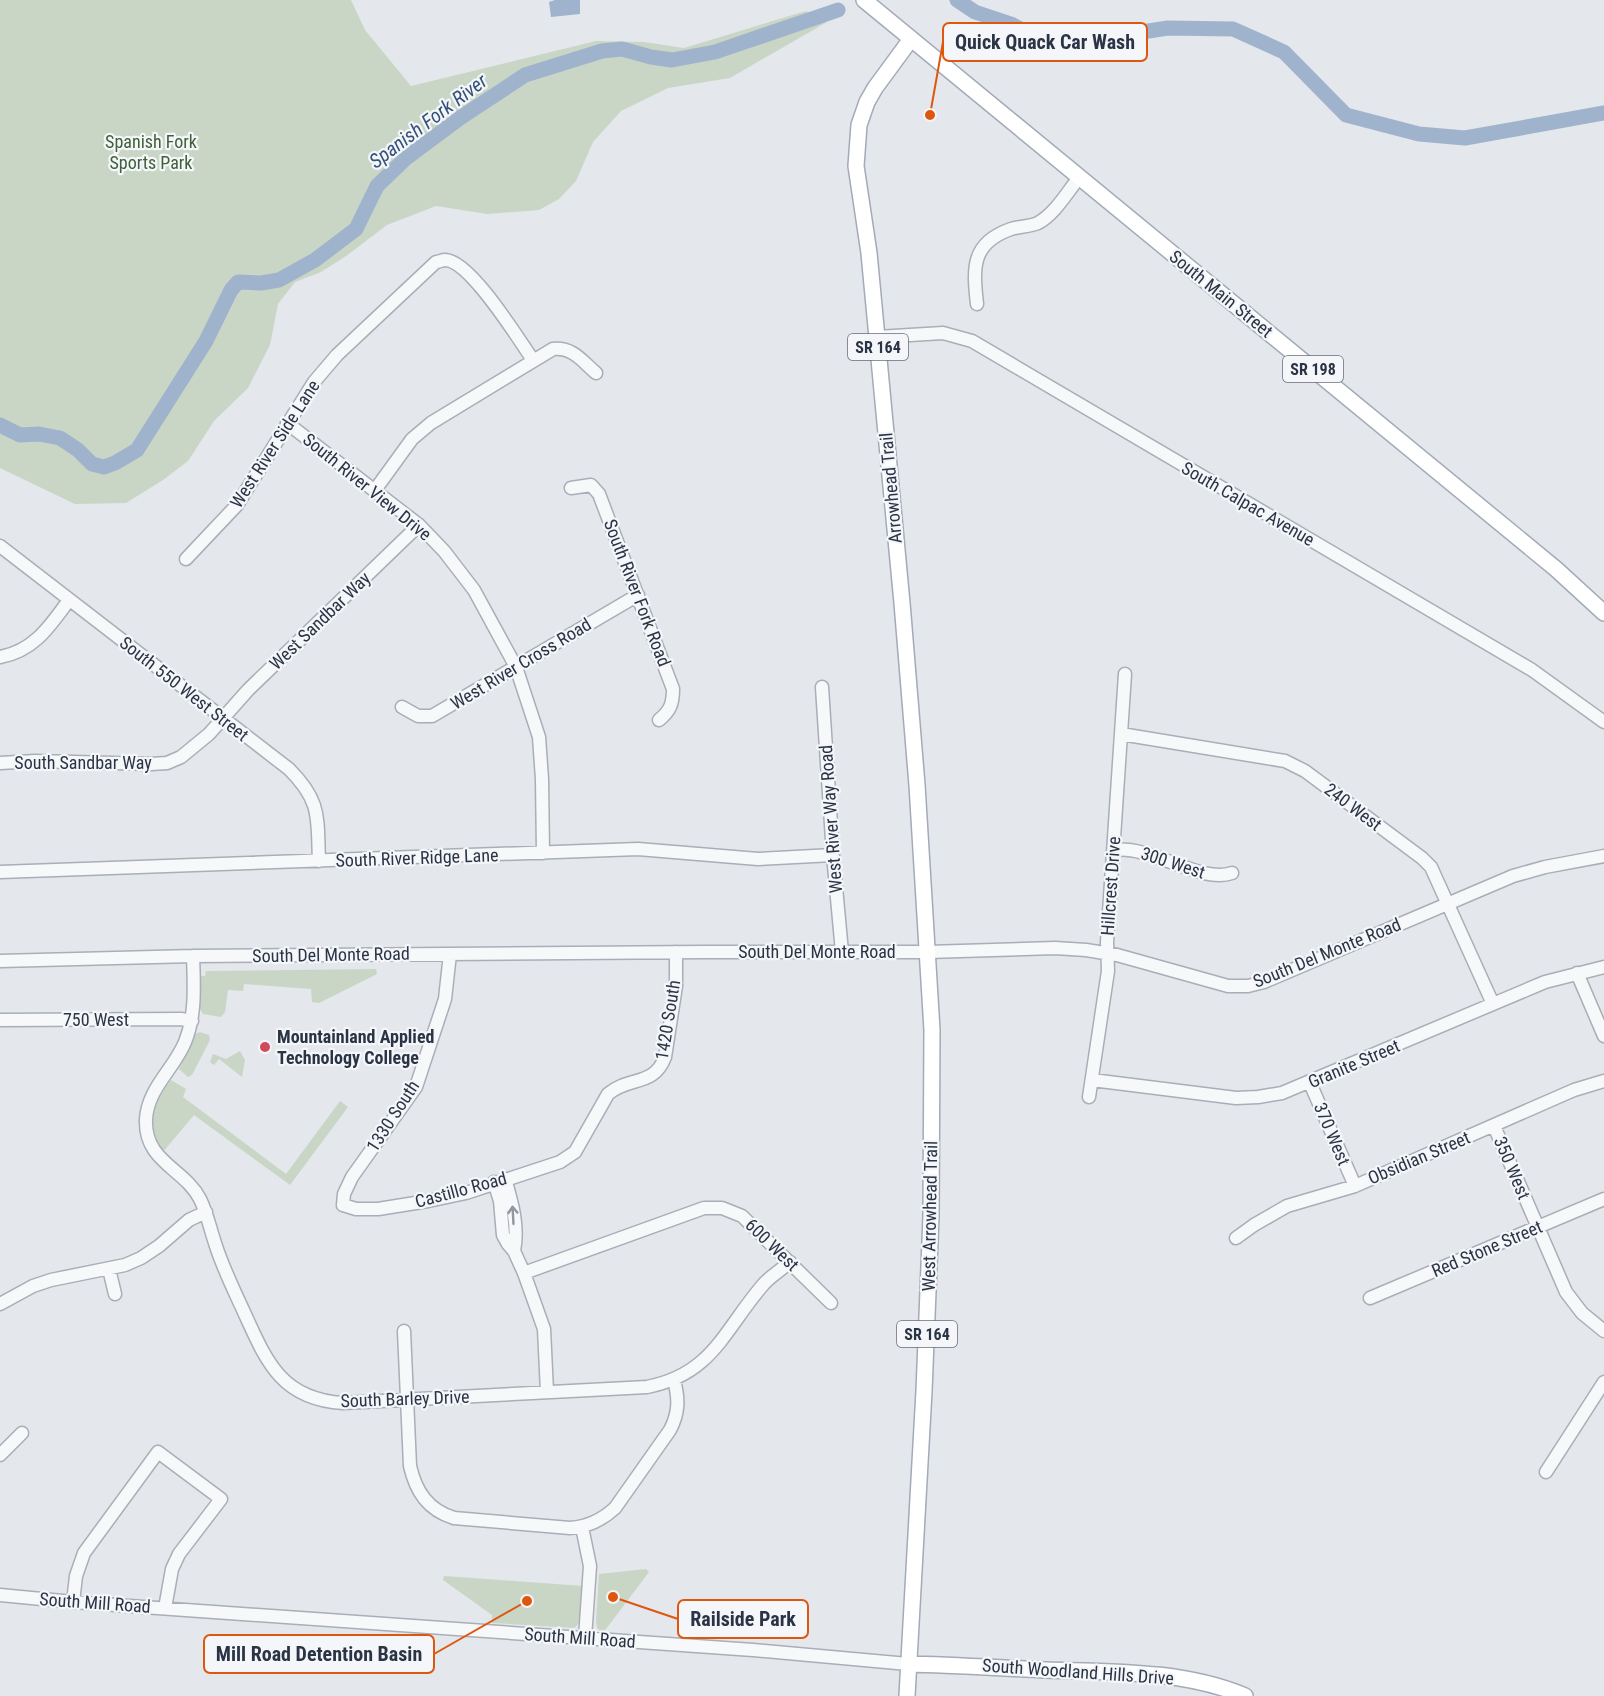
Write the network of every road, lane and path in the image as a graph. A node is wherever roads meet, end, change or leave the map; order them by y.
1 (864, 0) edge
2 (912, 39) junction
3 (1079, 178) junction
4 (977, 304) dead end
5 (877, 337) junction
6 (533, 360) junction
7 (596, 373) dead end
8 (287, 423) junction
9 (571, 488) dead end
10 (375, 490) junction
11 (419, 525) junction
12 (0, 546) edge
13 (186, 560) dead end
14 (638, 595) junction
15 (69, 600) junction
16 (1604, 613) edge
17 (0, 657) edge
18 (516, 667) junction
19 (1125, 674) dead end
20 (822, 687) dead end
21 (402, 707) dead end
22 (222, 718) junction
23 (659, 720) dead end
24 (1604, 722) edge
25 (1121, 734) junction
26 (0, 762) edge
27 (1114, 850) junction
28 (543, 853) junction
29 (833, 855) junction
30 (1604, 856) edge
31 (318, 861) junction
32 (0, 872) edge
33 (1232, 873) dead end
34 (1448, 903) junction
35 (676, 952) junction
36 (842, 952) junction
37 (927, 952) junction
38 (1108, 953) junction
39 (450, 954) junction
40 (193, 956) junction
41 (0, 961) edge
42 (1604, 967) edge
43 (1577, 973) junction
44 (1493, 1004) junction
45 (0, 1020) edge
46 (192, 1021) junction
47 (1604, 1036) edge
48 (1092, 1080) junction
49 (1604, 1081) edge
50 (1310, 1083) junction
51 (1089, 1097) dead end
52 (1494, 1126) junction
53 (575, 1152) joint
54 (499, 1181) junction
55 (1355, 1186) junction
56 (1604, 1199) edge
57 (344, 1205) joint
58 (206, 1212) junction
59 (1538, 1227) junction
60 (1236, 1238) dead end
61 (790, 1262) junction
62 (110, 1269) junction
63 (524, 1273) junction
64 (115, 1294) dead end
65 (1370, 1298) dead end
66 (831, 1303) dead end
67 (0, 1304) edge
68 (404, 1330) dead end
69 (1604, 1331) edge
70 (674, 1380) junction
71 (1604, 1382) edge
72 (547, 1392) junction
73 (407, 1400) junction
74 (22, 1433) dead end
75 (0, 1455) edge
76 (1546, 1472) dead end
77 (582, 1527) junction
78 (0, 1595) edge
79 (73, 1602) junction
80 (165, 1608) junction
81 (585, 1638) junction
82 (908, 1664) junction
83 (906, 1696) edge
84 (1245, 1696) edge

1 - 2 main road, South Main Street / SR 198
2 - 3 main road, South Main Street / SR 198
2 - 5 main road, Arrowhead Trail / SR 164
3 - 4 street
3 - 16 main road, South Main Street / SR 198
5 - 24 street, South Calpac Avenue
5 - 37 main road, Arrowhead Trail / SR 164
6 - 7 street
6 - 8 street, West River Side Lane
6 - 10 street
8 - 10 street, South River View Drive
8 - 13 street, West River Side Lane
9 - 14 street, South River Fork Road
10 - 11 street, South River View Drive
11 - 18 street, South River View Drive
11 - 22 street, West Sandbar Way
12 - 15 street, South 550 West Street
14 - 18 street, West River Cross Road
14 - 23 street, South River Fork Road
15 - 17 street
15 - 22 street, South 550 West Street
18 - 21 street, West River Cross Road
18 - 28 street, South River View Drive
19 - 25 street, Hillcrest Drive
20 - 29 street, West River Way Road
22 - 26 street, South Sandbar Way
22 - 31 street, South 550 West Street
25 - 27 street, Hillcrest Drive
25 - 34 street, 240 West
27 - 33 street, 300 West
27 - 38 street, Hillcrest Drive
28 - 29 street, South River Ridge Lane
28 - 31 street, South River Ridge Lane
29 - 36 street, West River Way Road
30 - 34 street, South Del Monte Road
31 - 32 street, South River Ridge Lane
34 - 38 street, South Del Monte Road
34 - 44 street, 240 West
35 - 36 street, South Del Monte Road
35 - 39 street, South Del Monte Road
35 - 53 street, 1420 South
36 - 37 street, South Del Monte Road
37 - 38 street, South Del Monte Road
37 - 82 main road, West Arrowhead Trail / SR 164
38 - 48 street, Hillcrest Drive
39 - 40 street, South Del Monte Road
39 - 57 street, 1330 South
40 - 41 street, South Del Monte Road
40 - 46 street
42 - 43 street, Granite Street
43 - 44 street, Granite Street
43 - 47 street
44 - 50 street, Granite Street
45 - 46 street, 750 West
46 - 58 street, South Barley Drive
48 - 50 street, Granite Street
48 - 51 street, Hillcrest Drive
49 - 52 street, Obsidian Street
50 - 55 street, 370 West
52 - 55 street, Obsidian Street
52 - 59 street, 350 West
53 - 54 street, Castillo Road
54 - 57 street, Castillo Road
54 - 63 street
55 - 60 street, Obsidian Street
56 - 59 street, Red Stone Street
58 - 62 street
58 - 73 street, South Barley Drive
59 - 65 street, Red Stone Street
59 - 69 street, 350 West
61 - 63 street, 600 West
61 - 66 street, 600 West
61 - 70 street, South Barley Drive
62 - 64 street
62 - 67 street
63 - 72 street
68 - 73 street
70 - 72 street, South Barley Drive
70 - 77 street
71 - 76 street
72 - 73 street, South Barley Drive
73 - 77 street
74 - 75 street
77 - 81 street
78 - 79 street, South Mill Road
79 - 80 street, South Mill Road
79 - 80 street
80 - 81 street, South Mill Road
81 - 82 street, South Mill Road
82 - 83 main road, West Arrowhead Trail / SR 164
82 - 84 main road, South Woodland Hills Drive

